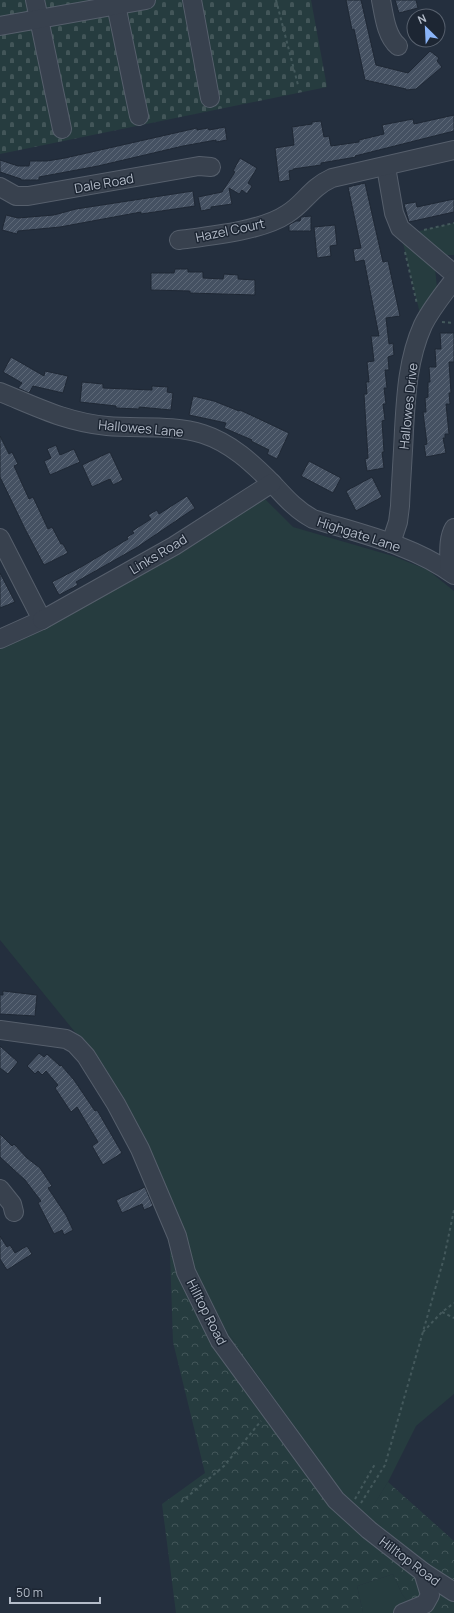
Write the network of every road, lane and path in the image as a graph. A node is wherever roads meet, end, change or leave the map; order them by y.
1 (35, 0) edge
2 (146, 0) edge
3 (192, 0) edge
4 (276, 0) edge
5 (381, 0) edge
6 (116, 3) edge
7 (39, 19) junction
8 (0, 26) edge
9 (398, 46) dead end
10 (298, 85) dead end
11 (210, 98) dead end
12 (139, 116) dead end
13 (62, 129) dead end
14 (454, 150) edge
15 (211, 167) dead end
16 (386, 167) junction
17 (0, 187) edge
18 (179, 240) dead end
19 (454, 274) edge
20 (454, 280) edge
21 (0, 392) edge
22 (272, 483) junction
23 (454, 528) edge
24 (0, 538) edge
25 (391, 543) junction
26 (451, 573) edge
27 (42, 620) junction
28 (0, 639) edge
29 (0, 1030) edge
30 (0, 1189) edge
31 (454, 1210) edge
32 (14, 1212) dead end
33 (454, 1303) edge
34 (442, 1312) junction
35 (454, 1318) edge
36 (422, 1333) junction
37 (271, 1409) junction
38 (375, 1464) dead end
39 (181, 1502) dead end
40 (348, 1512) junction
41 (423, 1572) junction
42 (454, 1592) edge
43 (403, 1613) edge

1 - 7 street
2 - 6 street
3 - 11 street
4 - 10 path
5 - 9 street
6 - 7 street
6 - 12 street
7 - 8 street
7 - 13 street
14 - 16 street, Hazel Court
15 - 17 street, Dale Road
16 - 18 street, Hazel Court
16 - 19 street
20 - 25 street, Hallowes Drive
21 - 22 street, Hallowes Lane
22 - 25 street, Highgate Lane
22 - 27 street, Links Road
23 - 26 street
24 - 27 street
25 - 26 street, Highgate Lane
27 - 28 street, Links Road
29 - 37 street, Hilltop Road
30 - 32 street
31 - 36 path
33 - 34 path
34 - 35 path
34 - 36 path
36 - 40 path
37 - 39 path
37 - 40 street, Hilltop Road
38 - 40 path
40 - 41 street, Hilltop Road
41 - 42 street, Hilltop Road
41 - 43 street

